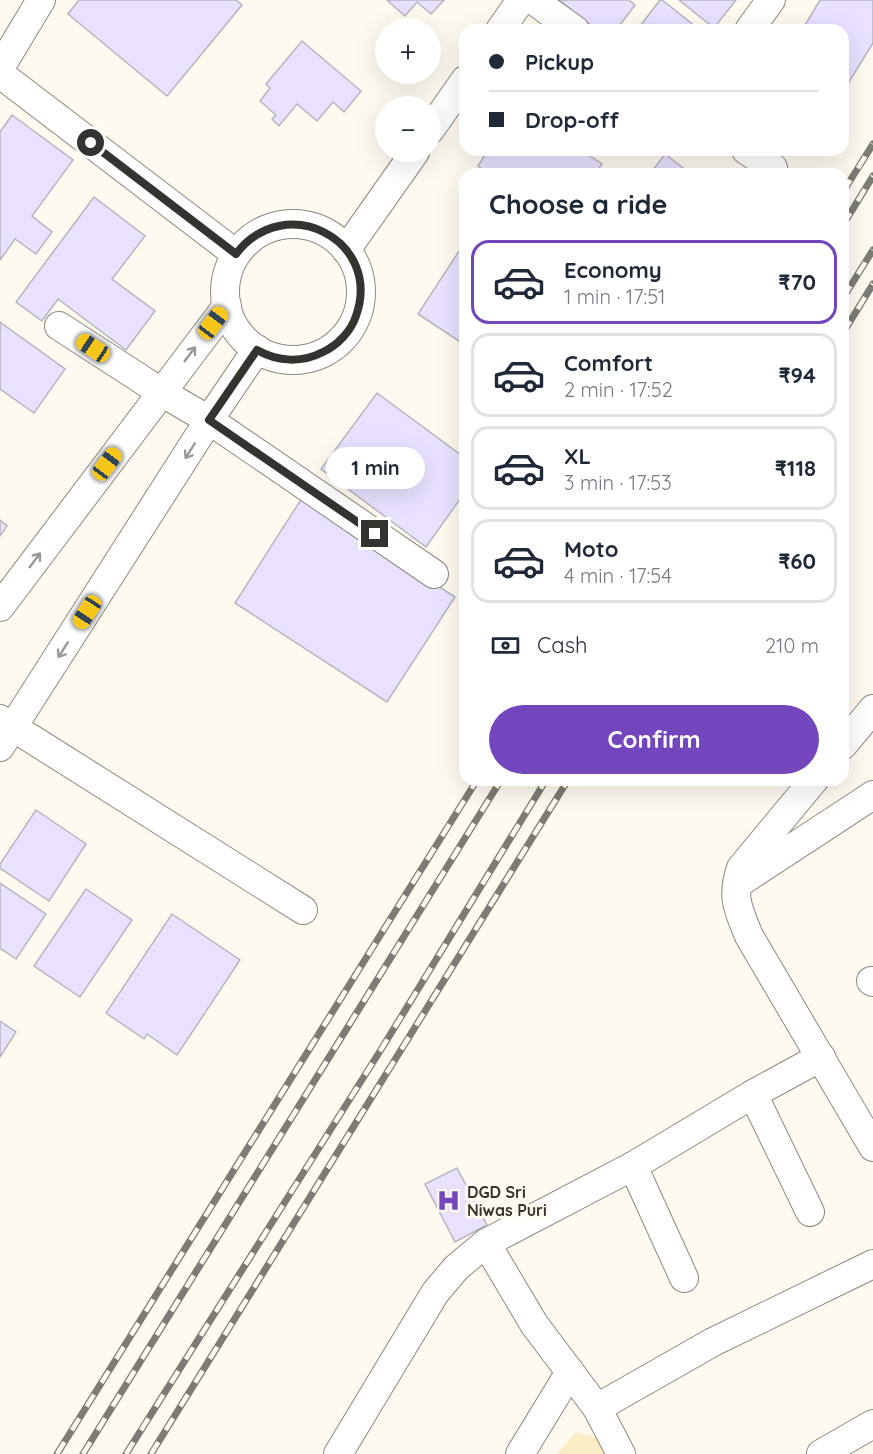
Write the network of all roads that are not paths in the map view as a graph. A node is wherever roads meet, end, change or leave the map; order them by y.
1 (40, 0) edge
2 (521, 0) edge
3 (533, 0) edge
4 (771, 0) edge
5 (504, 24) edge
6 (567, 24) edge
7 (753, 24) edge
8 (0, 68) edge
9 (0, 74) edge
10 (459, 89) edge
11 (441, 114) edge
12 (755, 156) edge
13 (408, 162) edge
14 (773, 168) dead end
15 (346, 250) junction
16 (236, 254) junction
17 (227, 306) junction
18 (59, 326) dead end
19 (257, 350) junction
20 (161, 392) junction
21 (209, 420) junction
22 (434, 574) dead end
23 (0, 607) edge
24 (873, 709) edge
25 (5, 731) edge
26 (849, 738) edge
27 (809, 786) edge
28 (873, 795) edge
29 (735, 886) junction
30 (303, 910) dead end
31 (821, 1057) junction
32 (753, 1094) junction
33 (873, 1148) edge
34 (633, 1166) junction
35 (810, 1212) dead end
36 (486, 1243) junction
37 (873, 1264) edge
38 (684, 1278) dead end
39 (570, 1372) junction
40 (597, 1408) junction
41 (873, 1424) edge
42 (338, 1454) edge
43 (520, 1454) edge
44 (621, 1454) edge
45 (821, 1454) edge

1 - 8 street
2 - 5 street
3 - 6 street
4 - 7 street
9 - 16 street
10 - 11 street
12 - 14 street
13 - 15 street
15 - 16 street
15 - 19 street
16 - 17 street
17 - 19 street
20 -> 17 street
18 - 20 street
19 - 21 street
20 - 21 street
23 -> 20 street
21 - 22 street
21 -> 25 street
24 - 26 street
25 - 30 street
27 - 29 street
28 - 29 street
29 - 31 street
31 - 32 street
31 - 33 street
32 - 34 street
32 - 35 street
34 - 36 street
34 - 38 street
36 - 39 street
36 - 42 street
37 - 40 street
39 - 40 street
39 - 43 street
40 - 44 street
41 - 45 street

